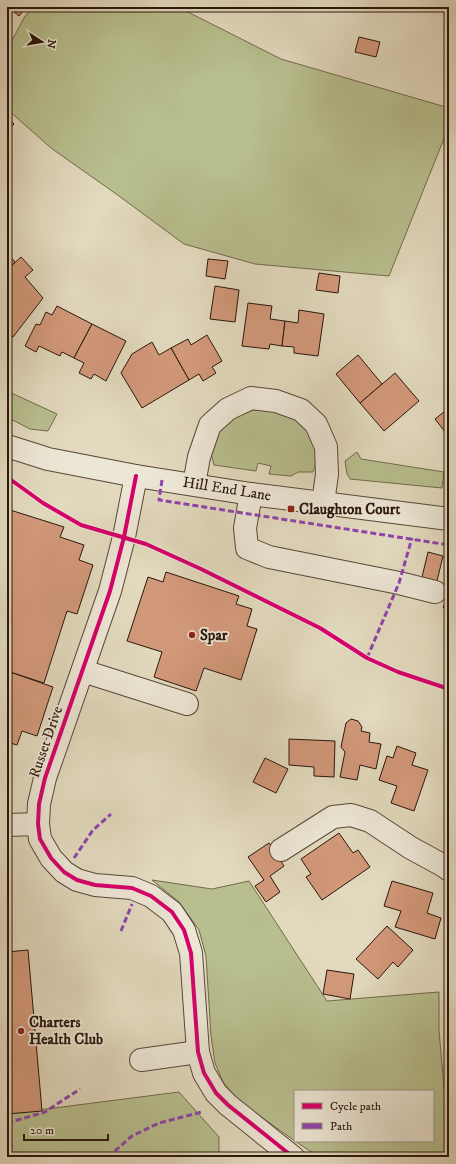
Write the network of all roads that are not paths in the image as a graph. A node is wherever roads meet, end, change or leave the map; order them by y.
1 (7, 446) edge
2 (136, 476) junction
3 (194, 484) junction
4 (251, 494) junction
5 (323, 502) junction
6 (449, 519) edge
7 (435, 592) dead end
8 (83, 671) junction
9 (187, 704) dead end
10 (38, 824) junction
11 (7, 825) edge
12 (280, 850) dead end
13 (449, 870) edge
14 (198, 1052) junction
15 (141, 1060) dead end
16 (293, 1157) edge

1 - 2 street, Hill End Lane
2 - 3 street, Hill End Lane
2 - 8 street, Russet Drive
3 - 4 street, Hill End Lane
3 - 5 street
4 - 5 street, Hill End Lane
4 - 7 street
5 - 6 street, Hill End Lane
8 - 9 street
8 - 10 street, Russet Drive
10 - 11 street
10 - 14 street, Russet Drive
12 - 13 street
14 - 15 street
14 - 16 street, Russet Drive

